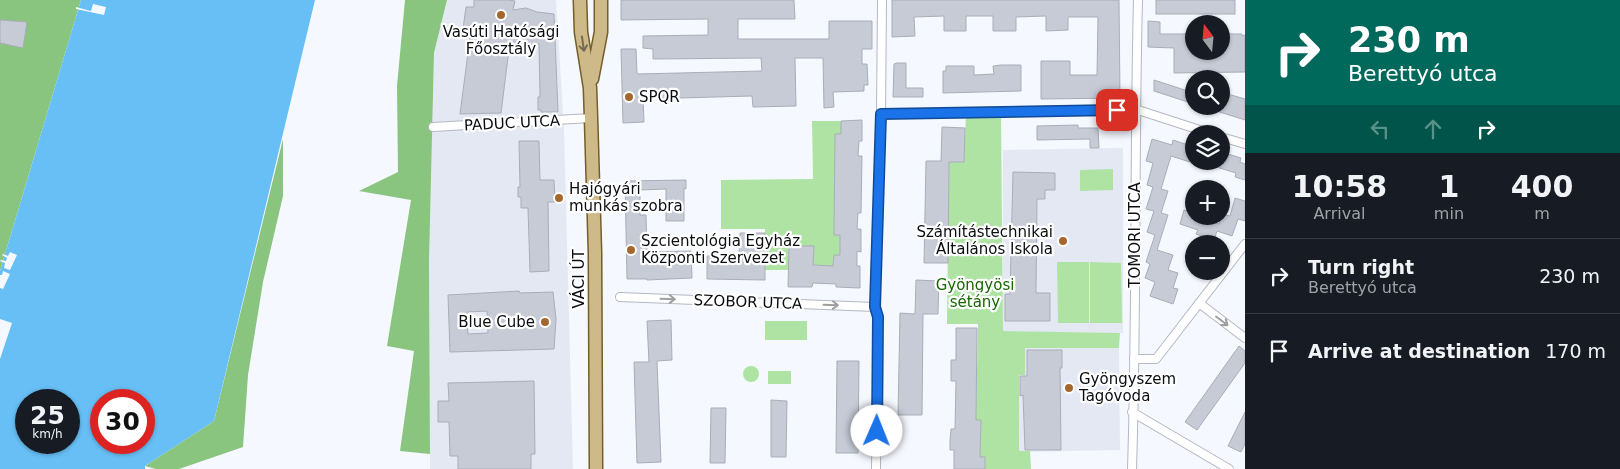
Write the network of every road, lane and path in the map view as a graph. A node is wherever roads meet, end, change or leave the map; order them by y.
1 (580, 0) edge
2 (601, 0) edge
3 (882, 0) edge
4 (1138, 0) edge
5 (590, 88) junction
6 (1136, 109) junction
7 (881, 114) junction
8 (591, 118) junction
9 (1185, 125) edge
10 (433, 127) dead end
11 (1230, 139) edge
12 (1245, 144) edge
13 (1245, 244) edge
14 (620, 297) dead end
15 (1199, 303) junction
16 (875, 307) junction
17 (1245, 338) edge
18 (1134, 359) junction
19 (1132, 412) junction
20 (596, 469) edge
21 (876, 469) edge
22 (1132, 469) edge
23 (1229, 469) edge

1 -> 5 main road, VÁCI ÚT
2 - 5 main road, VÁCI ÚT
3 - 7 street
4 - 6 street, TOMORI UTCA
5 - 8 main road, VÁCI ÚT
6 - 7 street
6 - 9 street
6 - 18 street, TOMORI UTCA
7 - 16 street
8 - 10 street, PADUC UTCA
8 - 20 main road, VÁCI ÚT
11 - 12 street
13 - 15 street
14 -> 16 street, SZOBOR UTCA
15 -> 17 street
15 - 18 street
16 - 21 street
18 - 19 street, TOMORI UTCA
19 - 22 street, TOMORI UTCA
19 - 23 street

